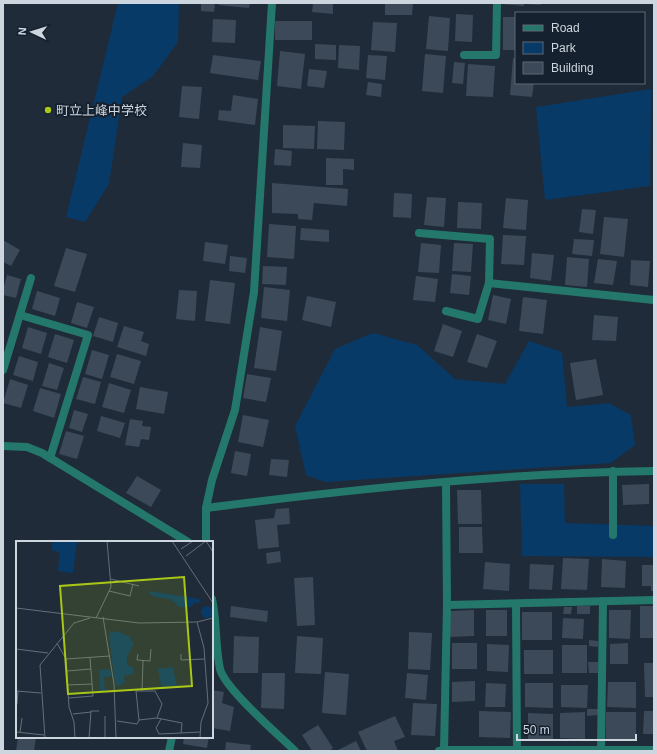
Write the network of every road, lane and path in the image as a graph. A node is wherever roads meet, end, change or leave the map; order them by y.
1 (272, 3) edge
2 (497, 3) edge
3 (464, 55) dead end
4 (419, 233) dead end
5 (31, 278) dead end
6 (490, 284) junction
7 (654, 300) edge
8 (446, 311) dead end
9 (20, 315) junction
10 (3, 370) edge
11 (3, 446) edge
12 (50, 458) junction
13 (613, 471) junction
14 (654, 471) edge
15 (446, 482) junction
16 (206, 508) junction
17 (613, 535) dead end
18 (186, 541) edge
19 (206, 541) edge
20 (654, 600) edge
21 (603, 601) junction
22 (516, 604) junction
23 (447, 605) junction
24 (213, 612) edge
25 (172, 738) edge
26 (442, 750) edge
27 (517, 750) junction
28 (601, 750) edge
29 (654, 750) edge
30 (169, 751) edge
31 (295, 751) edge

1 - 16 street
2 - 3 street
4 - 6 street
5 - 9 street
6 - 7 street
6 - 8 street
9 - 10 street
9 - 12 street
11 - 12 street
12 - 18 street
13 - 14 street
13 - 15 street
13 - 17 street
15 - 16 street
15 - 23 street
16 - 19 street
20 - 21 street
21 - 22 street
21 - 28 street
22 - 23 street
22 - 27 street
23 - 26 street
24 - 31 street
25 - 30 street
26 - 27 street
27 - 28 street
28 - 29 street

